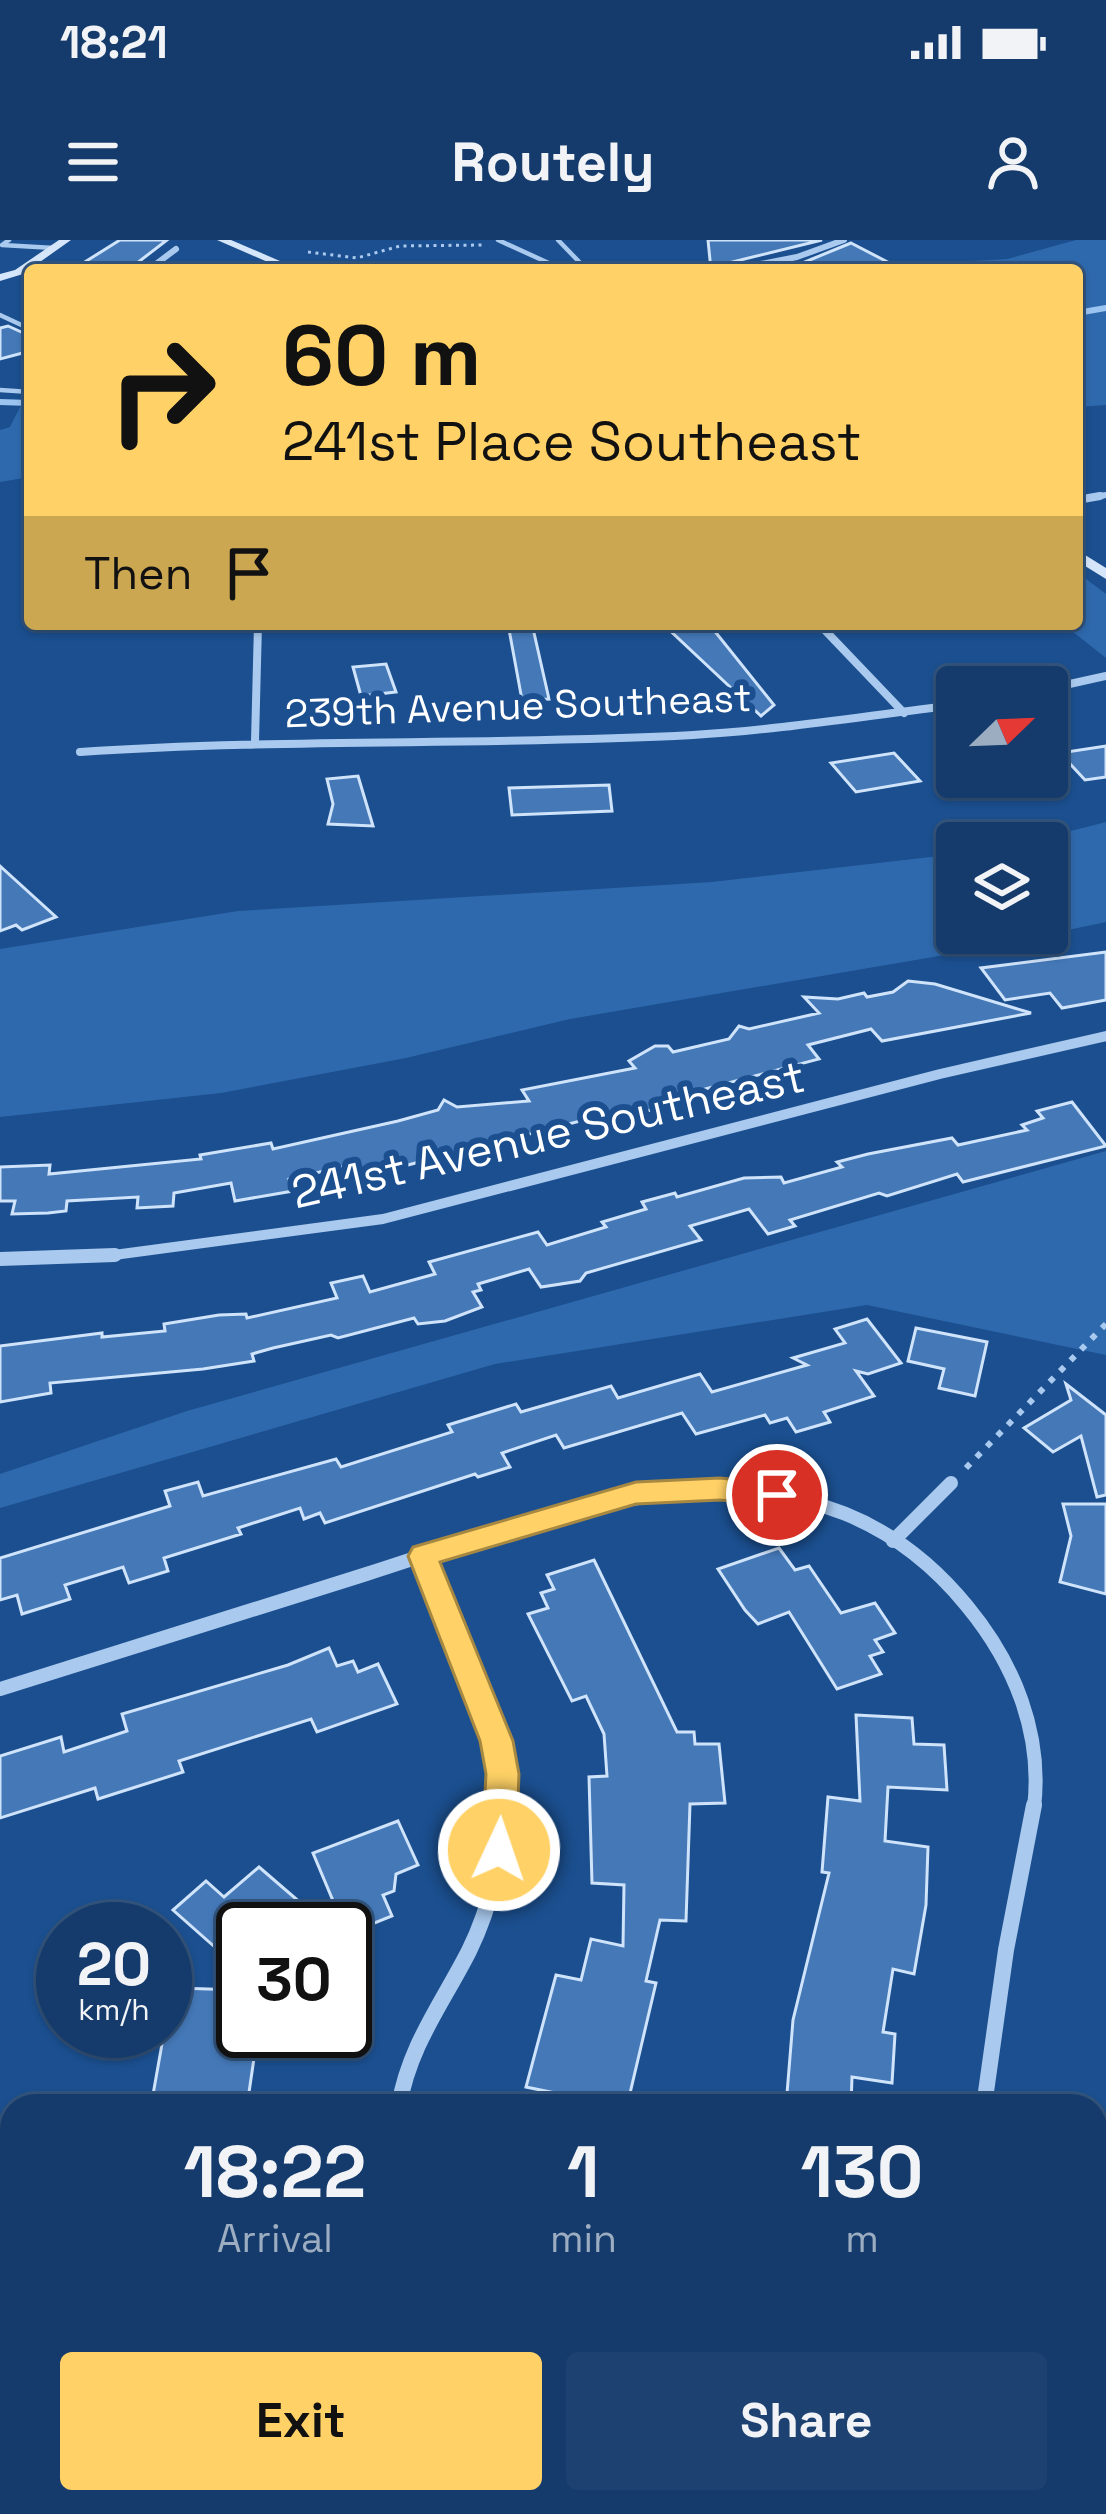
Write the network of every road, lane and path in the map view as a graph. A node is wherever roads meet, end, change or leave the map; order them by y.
1 (9, 240) edge
2 (66, 240) edge
3 (222, 240) edge
4 (383, 240) edge
5 (412, 240) edge
6 (498, 240) edge
7 (559, 240) edge
8 (844, 240) edge
9 (47, 245) edge
10 (482, 245) dead end
11 (428, 246) junction
12 (296, 248) dead end
13 (176, 249) dead end
14 (377, 254) junction
15 (156, 264) edge
16 (281, 264) edge
17 (551, 264) edge
18 (581, 264) edge
19 (760, 264) edge
20 (258, 630) edge
21 (825, 630) edge
22 (1106, 676) edge
23 (1068, 684) edge
24 (936, 708) edge
25 (904, 713) junction
26 (255, 741) junction
27 (80, 752) dead end
28 (1106, 1036) edge
29 (0, 1259) edge
30 (1106, 1324) edge
31 (951, 1484) joint
32 (900, 1545) junction
33 (423, 1556) junction
34 (0, 1689) edge
35 (402, 2094) edge
36 (986, 2094) edge

1 - 9 lane
2 - 9 street
3 - 16 street
4 - 14 path
5 - 11 path
6 - 17 lane
7 - 18 lane
8 - 19 street
10 - 11 path
11 - 14 path
12 - 14 path
13 - 15 street
20 - 26 street
21 - 25 street
22 - 23 street
24 - 25 street, 239th Avenue Southeast
25 - 26 street, 239th Avenue Southeast
26 - 27 street, 239th Avenue Southeast
28 - 29 street, 241st Avenue Southeast
30 - 31 path
31 - 32 street
32 - 33 street
32 - 36 street
33 - 34 street
33 - 35 street

